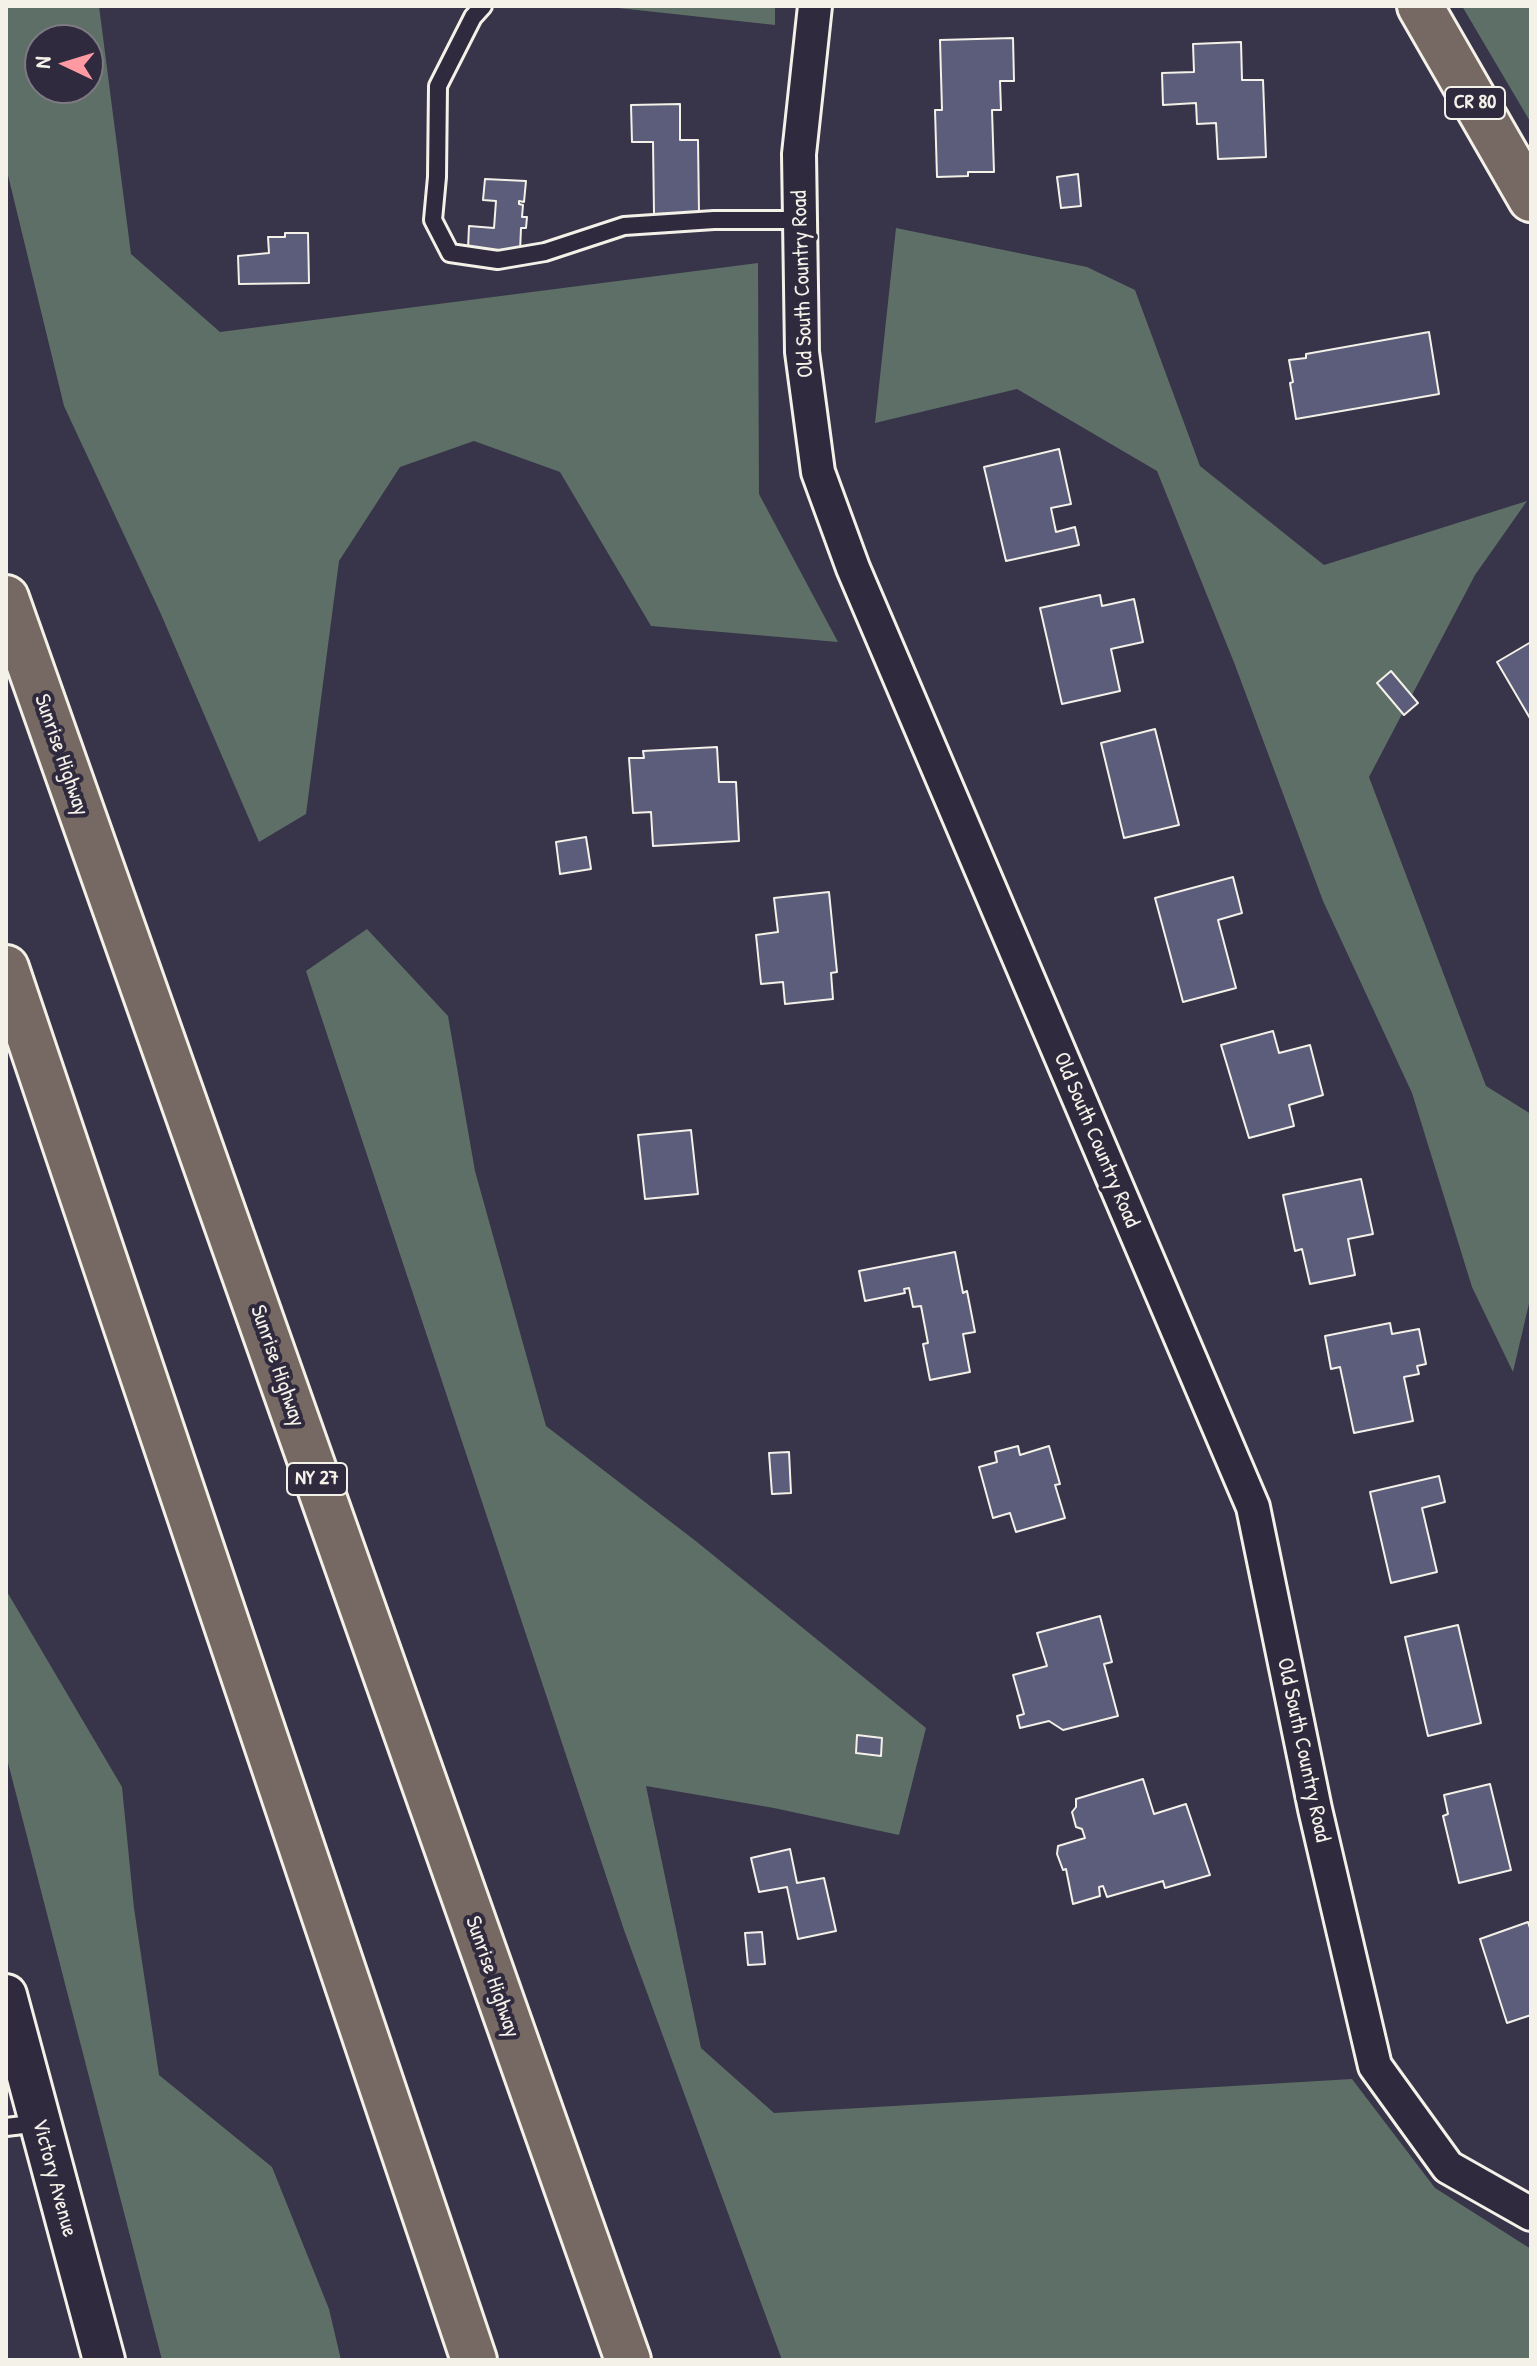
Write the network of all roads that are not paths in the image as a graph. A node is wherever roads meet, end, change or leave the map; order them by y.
1 (483, 6) edge
2 (815, 6) edge
3 (1420, 6) edge
4 (1531, 199) edge
5 (801, 220) junction
6 (6, 598) edge
7 (6, 968) edge
8 (6, 1995) edge
9 (23, 2125) edge
10 (1531, 2214) edge
11 (104, 2360) edge
12 (474, 2360) edge
13 (628, 2360) edge

1 - 5 lane
2 - 5 street, Old South Country Road
3 - 4 main road, CR 80
5 - 10 street, Old South Country Road
6 - 13 main road, Sunrise Highway / NY 27
7 - 12 main road
8 - 9 street, Victory Avenue
9 - 11 street, Victory Avenue

